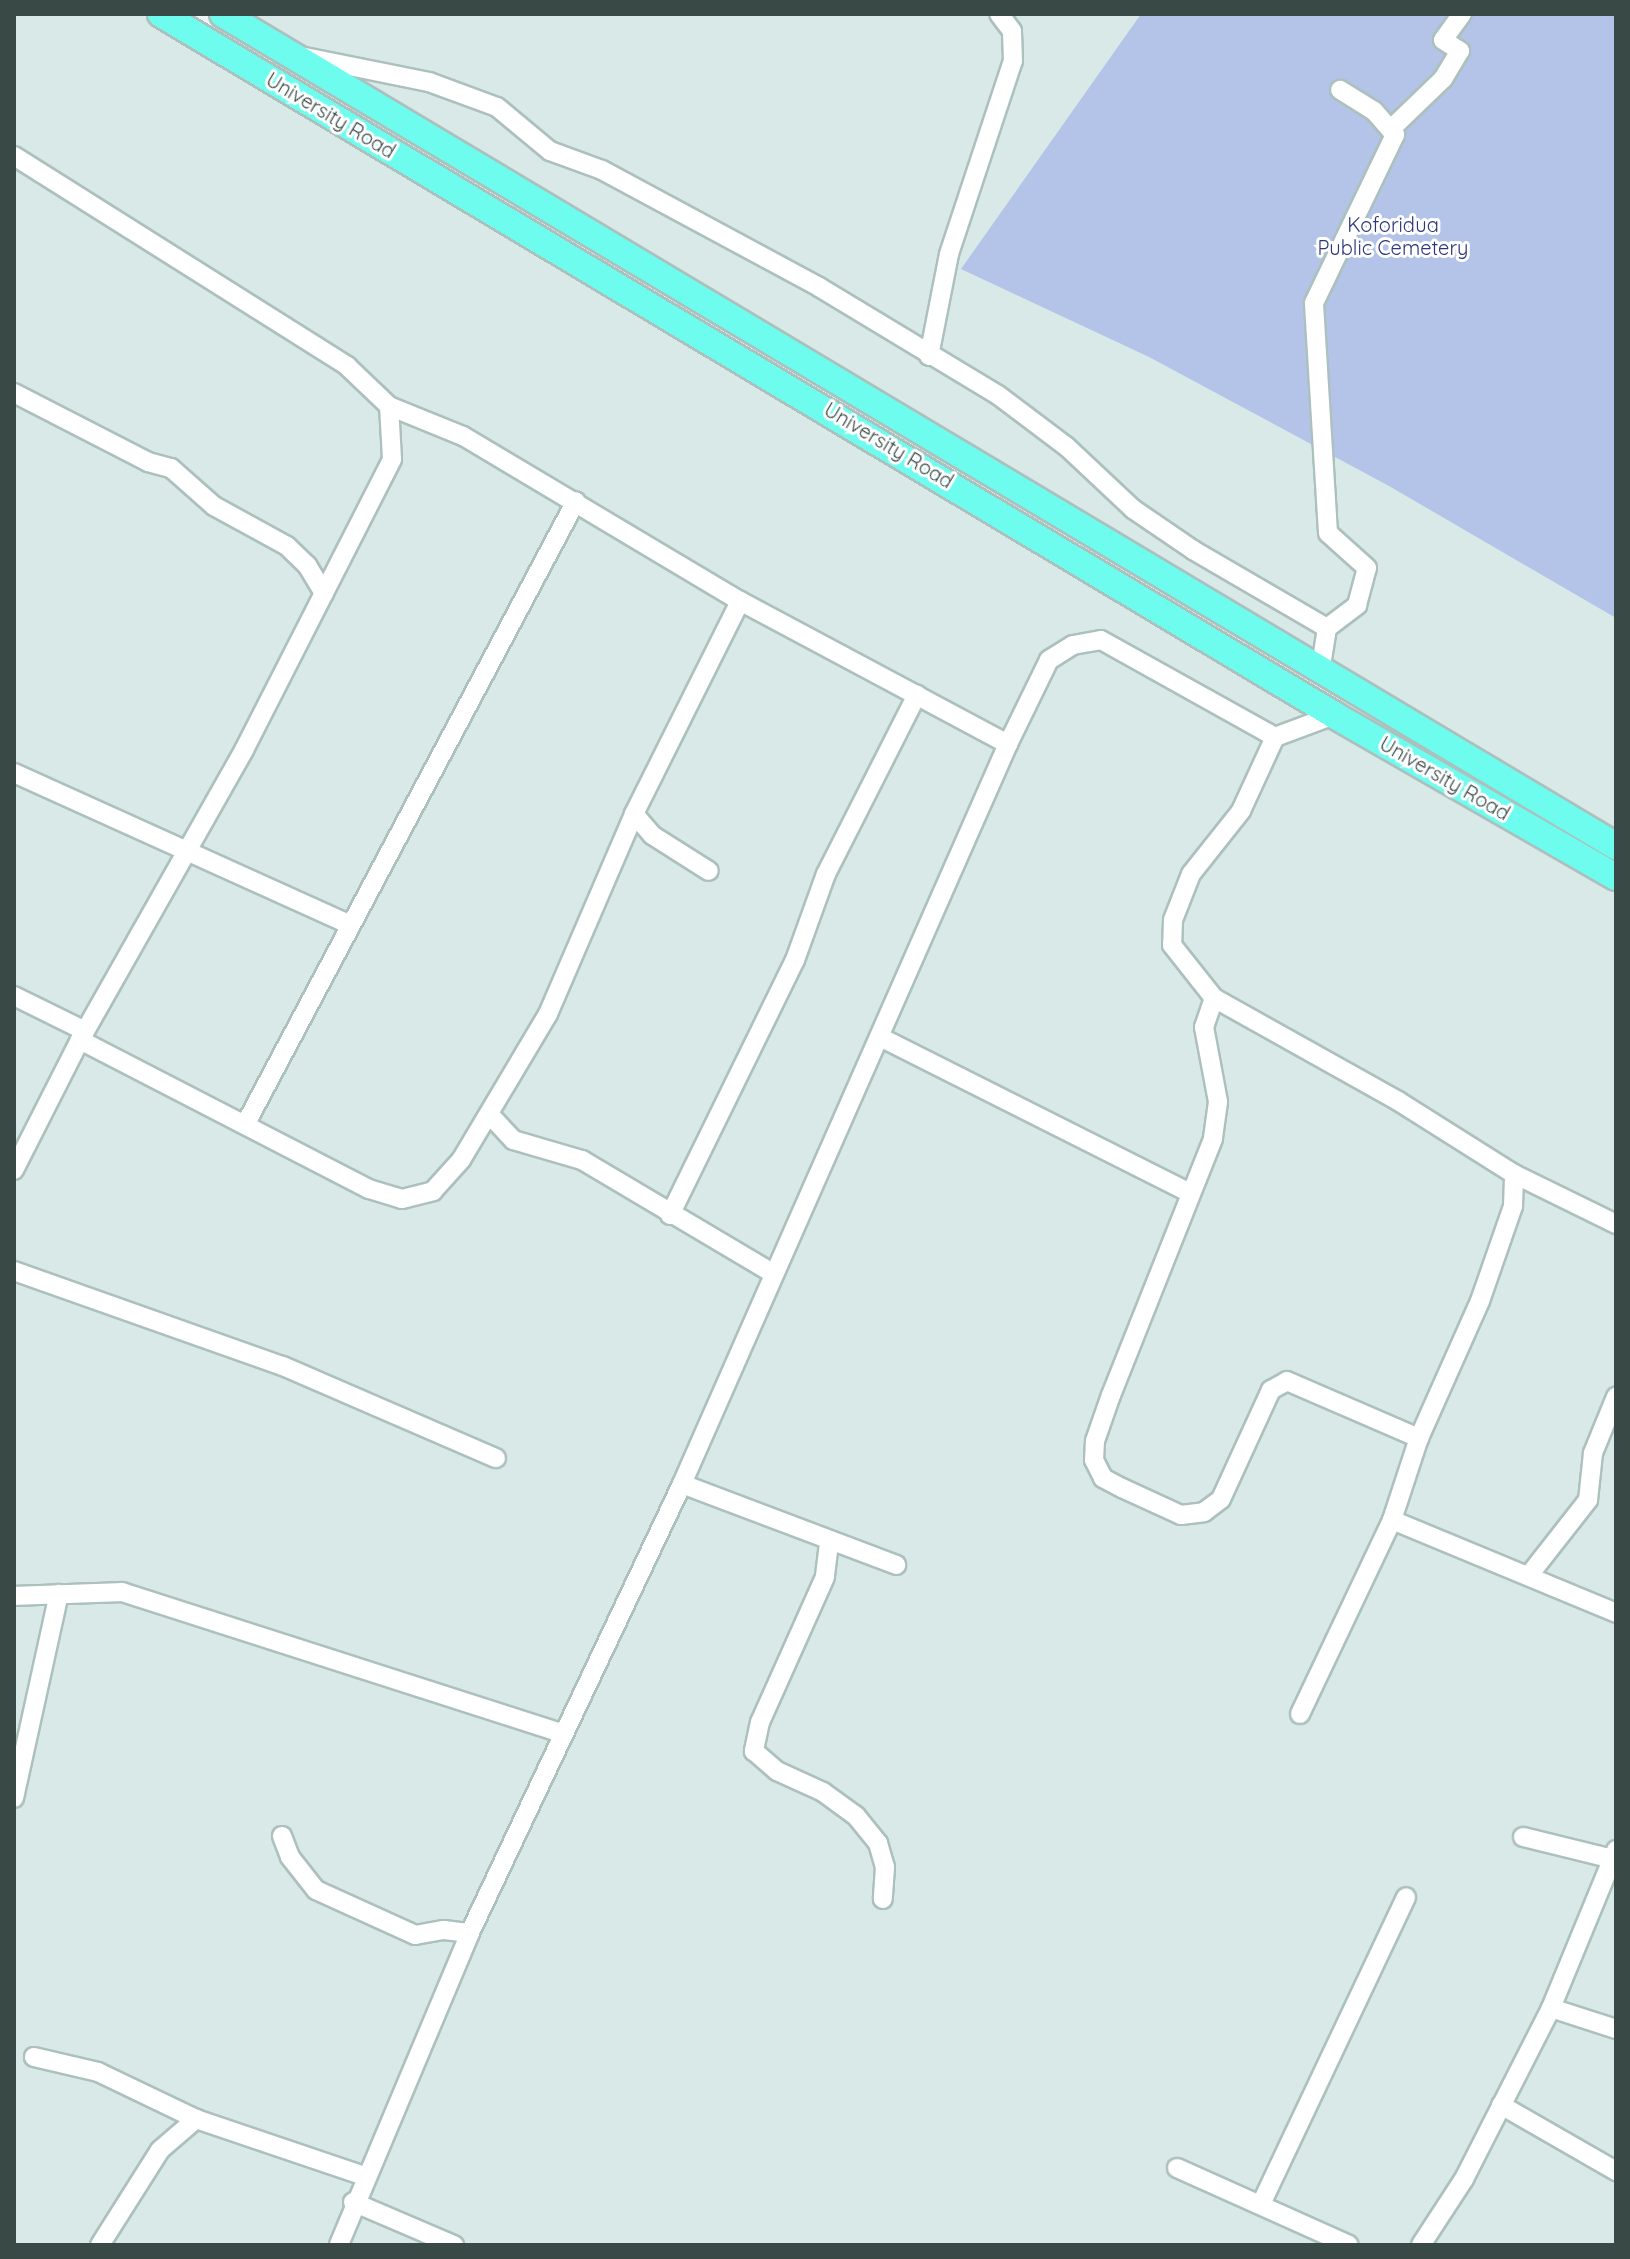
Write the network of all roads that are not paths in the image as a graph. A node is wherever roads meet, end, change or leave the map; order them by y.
1 (161, 14) edge
2 (223, 14) edge
3 (999, 14) edge
4 (1462, 14) edge
5 (293, 55) junction
6 (1340, 90) dead end
7 (1391, 129) junction
8 (14, 156) edge
9 (929, 356) junction
10 (14, 393) edge
11 (389, 406) junction
12 (576, 501) junction
13 (324, 593) junction
14 (740, 601) junction
15 (1327, 628) junction
16 (1321, 666) junction
17 (917, 695) junction
18 (1334, 715) junction
19 (1275, 737) junction
20 (1008, 744) junction
21 (14, 773) edge
22 (634, 814) junction
23 (1616, 846) edge
24 (184, 852) junction
25 (709, 871) dead end
26 (1616, 877) edge
27 (349, 924) junction
28 (14, 996) edge
29 (1214, 998) junction
30 (82, 1036) junction
31 (880, 1037) junction
32 (490, 1115) junction
33 (245, 1125) junction
34 (14, 1170) edge
35 (1514, 1174) junction
36 (1190, 1193) junction
37 (670, 1215) junction
38 (1616, 1224) edge
39 (14, 1271) edge
40 (772, 1273) junction
41 (1616, 1397) edge
42 (1419, 1438) junction
43 (496, 1458) dead end
44 (682, 1484) junction
45 (1392, 1520) junction
46 (829, 1543) junction
47 (896, 1565) dead end
48 (1530, 1574) junction
49 (59, 1594) junction
50 (14, 1596) edge
51 (1616, 1613) edge
52 (1300, 1714) dead end
53 (563, 1734) junction
54 (14, 1798) edge
55 (282, 1836) dead end
56 (1523, 1837) dead end
57 (1614, 1854) edge
58 (1406, 1897) dead end
59 (883, 1899) dead end
60 (470, 1933) junction
61 (1551, 2008) junction
62 (1616, 2029) edge
63 (34, 2057) dead end
64 (1501, 2105) junction
65 (196, 2119) junction
66 (1177, 2168) dead end
67 (1616, 2171) edge
68 (364, 2176) junction
69 (353, 2202) junction
70 (1262, 2202) junction
71 (100, 2245) edge
72 (339, 2245) edge
73 (454, 2245) edge
74 (1349, 2245) edge
75 (1423, 2245) edge

1 - 18 highway, University Road
2 - 5 highway, University Road
3 - 9 street
4 - 7 street
5 - 9 street
5 - 16 highway, University Road
6 - 7 street
7 - 15 street
8 - 11 street
9 - 15 street
10 - 13 street
11 - 12 street
11 - 13 street
12 - 14 street
12 - 27 street
13 - 24 street
14 - 17 street
14 - 22 street
15 - 16 street
16 - 23 highway, University Road
17 - 20 street
17 - 37 street
18 - 19 street
18 - 26 highway, University Road
19 - 20 street
19 - 29 street
20 - 31 street
21 - 24 street
22 - 25 street
22 - 32 street
24 - 27 street
24 - 30 street
27 - 33 street
28 - 30 street
29 - 35 street
29 - 36 street
30 - 33 street
30 - 34 street
31 - 36 street
31 - 40 street
32 - 33 street
32 - 37 street
35 - 38 street
35 - 42 street
36 - 42 street
37 - 40 street
39 - 43 street
40 - 44 street
41 - 48 street
42 - 45 street
44 - 46 street
44 - 53 street
45 - 48 street
45 - 52 street
46 - 47 street
46 - 59 street
48 - 51 street
49 - 50 street
49 - 53 street
49 - 54 street
53 - 60 street
55 - 60 street
56 - 57 street
57 - 61 street
58 - 70 street
60 - 68 street
61 - 62 street
61 - 64 street
63 - 65 street
64 - 67 street
64 - 75 street
65 - 68 street
65 - 71 street
66 - 70 street
68 - 69 street
69 - 72 street
69 - 73 street
70 - 74 street

